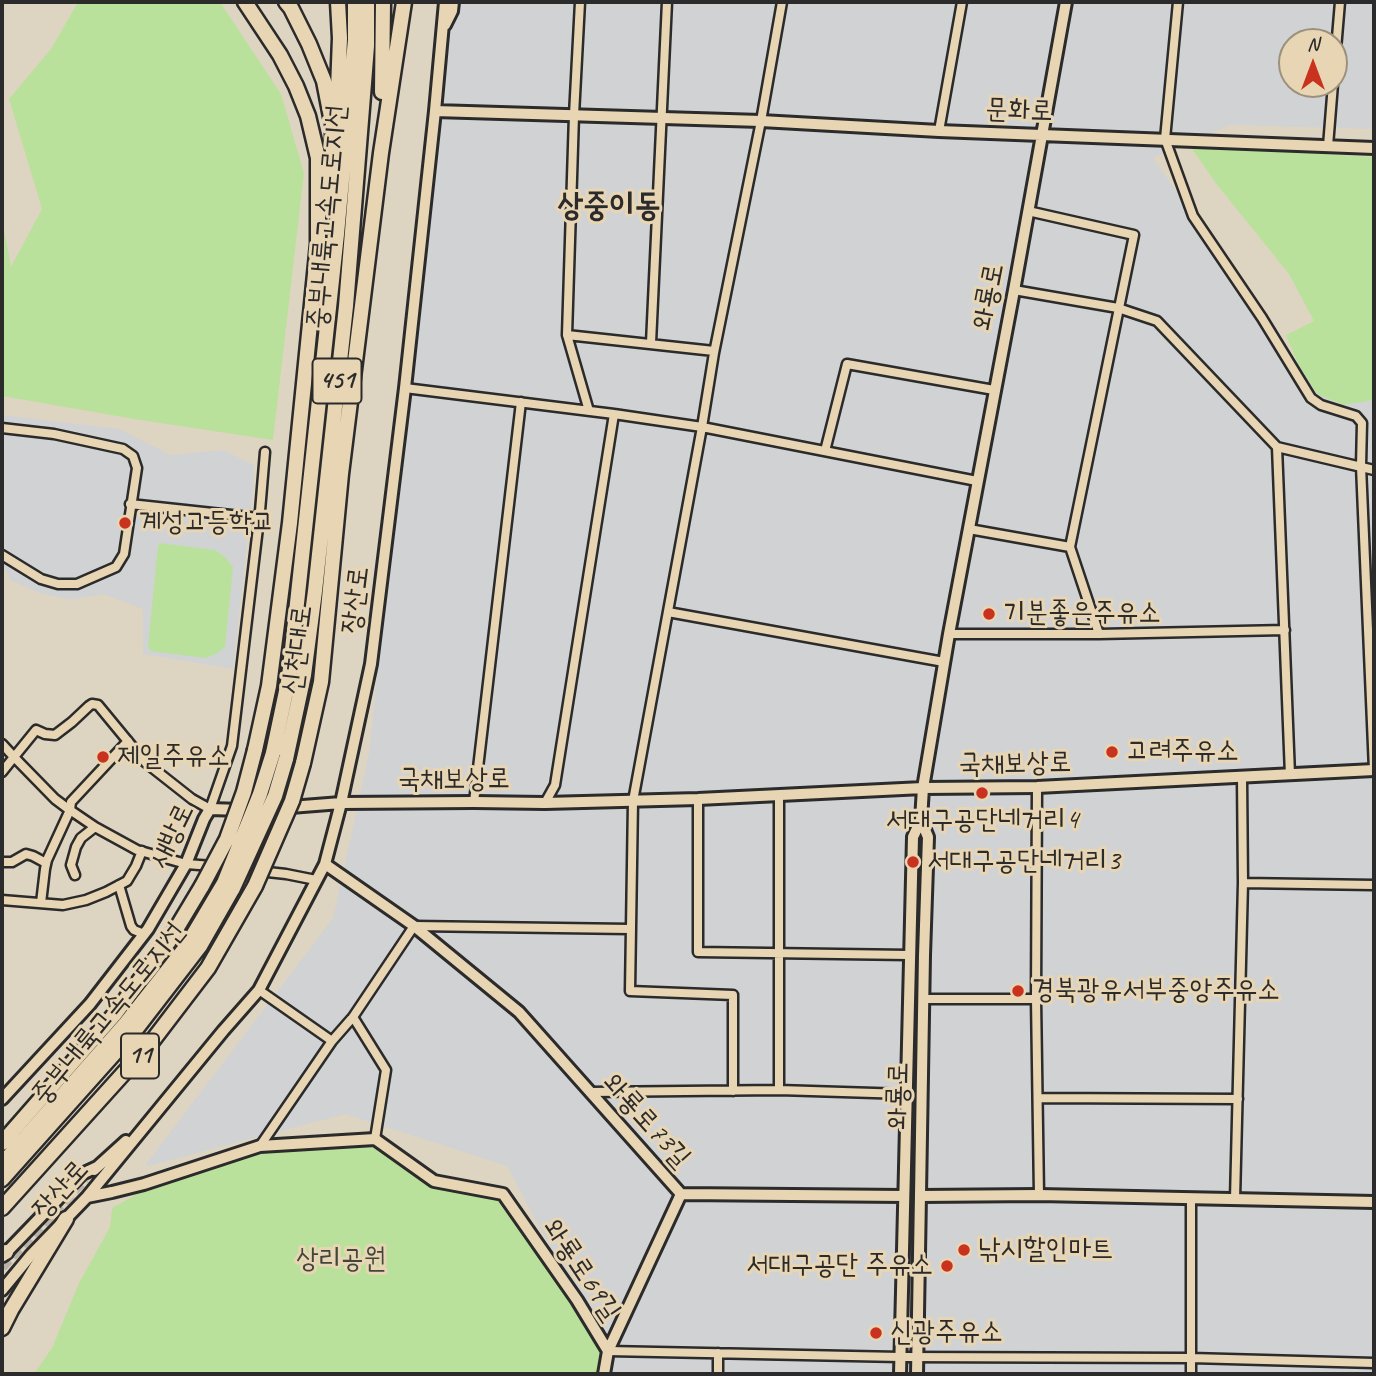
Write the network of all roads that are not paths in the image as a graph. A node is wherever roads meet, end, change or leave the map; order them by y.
1 (245, 2) edge
2 (286, 2) edge
3 (338, 2) edge
4 (355, 2) edge
5 (367, 2) edge
6 (383, 2) edge
7 (404, 2) edge
8 (445, 2) edge
9 (453, 2) edge
10 (580, 2) edge
11 (667, 2) edge
12 (782, 2) edge
13 (962, 2) edge
14 (1066, 2) edge
15 (1178, 2) edge
16 (1340, 2) edge
17 (1338, 28) edge
18 (442, 30) junction
19 (1332, 98) edge
20 (435, 111) junction
21 (574, 115) junction
22 (662, 118) junction
23 (761, 121) junction
24 (333, 125) junction
25 (939, 131) junction
26 (1041, 135) junction
27 (1165, 139) junction
28 (1328, 146) junction
29 (1374, 148) edge
30 (381, 153) junction
31 (1028, 211) junction
32 (318, 244) junction
33 (1014, 290) junction
34 (1118, 308) junction
35 (567, 335) junction
36 (651, 343) junction
37 (714, 353) junction
38 (405, 388) junction
39 (994, 390) junction
40 (521, 402) junction
41 (589, 411) junction
42 (614, 414) junction
43 (702, 427) junction
44 (2, 428) edge
45 (1277, 447) junction
46 (825, 451) junction
47 (265, 452) dead end
48 (1362, 466) junction
49 (1374, 470) edge
50 (977, 481) junction
51 (130, 503) junction
52 (259, 518) junction
53 (968, 529) junction
54 (1070, 547) junction
55 (2, 555) edge
56 (668, 612) junction
57 (1285, 629) junction
58 (949, 634) junction
59 (1099, 634) junction
60 (944, 662) junction
61 (128, 741) junction
62 (2, 744) edge
63 (280, 756) junction
64 (14, 757) junction
65 (2, 770) edge
66 (1374, 770) edge
67 (1290, 775) junction
68 (1242, 778) junction
69 (923, 788) junction
70 (1037, 788) junction
71 (779, 795) junction
72 (698, 799) junction
73 (633, 801) junction
74 (474, 802) junction
75 (341, 803) junction
76 (545, 803) junction
77 (211, 809) junction
78 (70, 810) junction
79 (921, 820) junction
80 (95, 827) junction
81 (142, 851) junction
82 (2, 862) edge
83 (46, 863) junction
84 (186, 864) junction
85 (325, 864) junction
86 (75, 875) dead end
87 (316, 880) junction
88 (1243, 883) junction
89 (119, 885) junction
90 (1374, 885) edge
91 (228, 886) junction
92 (2, 900) edge
93 (41, 903) junction
94 (414, 926) junction
95 (630, 929) junction
96 (144, 934) junction
97 (778, 953) junction
98 (909, 955) junction
99 (259, 990) junction
100 (923, 999) junction
101 (1036, 999) junction
102 (353, 1017) junction
103 (332, 1041) junction
104 (779, 1090) junction
105 (733, 1091) junction
106 (590, 1092) junction
107 (906, 1094) junction
108 (1038, 1098) junction
109 (2, 1099) edge
110 (1238, 1099) junction
111 (151, 1118) junction
112 (374, 1139) junction
113 (2, 1143) edge
114 (260, 1146) junction
115 (2, 1164) edge
116 (97, 1167) junction
117 (85, 1179) tunnel mouth
118 (2, 1180) edge
119 (681, 1194) junction
120 (1039, 1195) junction
121 (904, 1196) junction
122 (920, 1196) junction
123 (87, 1197) junction
124 (1191, 1198) junction
125 (1235, 1199) junction
126 (1374, 1202) edge
127 (4, 1207) edge
128 (66, 1219) junction
129 (3, 1254) edge
130 (4, 1284) edge
131 (2, 1328) edge
132 (608, 1351) junction
133 (718, 1353) junction
134 (901, 1357) junction
135 (917, 1357) junction
136 (1191, 1359) junction
137 (1374, 1363) edge
138 (604, 1374) edge
139 (718, 1374) edge
140 (900, 1374) edge
141 (917, 1374) edge
142 (1191, 1374) edge

1 - 32 highway, 신천대로
2 - 24 highway
3 - 24 highway
4 - 63 highway, 중부내륙고속도로지선 / 451
5 - 63 highway, 중부내륙고속도로지선 / 451
6 - 30 highway
7 - 30 highway, 신천대로
8 - 18 main road, 장산로
9 - 18 main road, 장산로
10 - 21 street
11 - 22 street
12 - 23 street
13 - 25 street
14 - 26 main road, 와룡로
15 - 27 street
16 - 17 street
18 - 20 main road, 장산로
19 - 28 street
20 - 21 main road, 문화로
20 - 38 main road, 장산로
21 - 22 main road, 문화로
21 - 35 street
22 - 23 main road, 문화로
22 - 36 street
23 - 25 main road, 문화로
23 - 37 street
24 - 32 highway
25 - 26 main road, 문화로
26 - 27 main road, 문화로
26 - 31 main road, 와룡로
27 - 28 main road, 문화로
27 - 48 street
28 - 29 main road, 문화로
30 - 127 highway, 신천대로 / 11, bridge
31 - 33 main road, 와룡로
31 - 34 street
32 - 113 highway, 신천대로 / 11, bridge
33 - 34 street
33 - 39 main road, 와룡로
34 - 45 street
34 - 54 street
35 - 36 street
35 - 41 street
36 - 37 street
37 - 43 street
38 - 40 street
38 - 75 main road, 장산로
39 - 46 street
39 - 50 main road, 와룡로
40 - 41 street
40 - 74 street
41 - 42 street
42 - 43 street
42 - 76 street
43 - 46 street
43 - 56 street
44 - 51 street
45 - 48 street
45 - 57 street
46 - 50 street
47 - 52 street, 새방로
48 - 49 street
48 - 66 street
50 - 53 main road, 와룡로
51 - 52 street
51 - 55 street
52 - 77 street, 새방로
53 - 54 street
53 - 58 main road, 와룡로
54 - 59 street
56 - 60 street
56 - 73 street
57 - 59 street
57 - 67 street
58 - 59 street
58 - 60 main road, 와룡로
60 - 69 main road, 와룡로
61 - 64 street
61 - 77 street
61 - 78 street
62 - 64 street
63 - 91 highway, 중부내륙고속도로지선 / 451, bridge
64 - 65 street
64 - 78 street
66 - 67 main road, 국채보상로
67 - 68 main road, 국채보상로
68 - 70 main road, 국채보상로
68 - 88 street
69 - 70 main road, 국채보상로
69 - 71 main road, 국채보상로
69 - 79 main road, 와룡로
70 - 101 street
71 - 72 main road, 국채보상로
71 - 97 street
72 - 73 main road, 국채보상로
72 - 97 street
73 - 76 main road, 국채보상로
73 - 95 street
74 - 75 main road, 국채보상로
74 - 76 main road, 국채보상로
75 - 77 main road, 국채보상로
75 - 85 main road, 장산로
77 - 84 main road, 새방로
78 - 80 street
78 - 83 street
79 - 98 main road, 와룡로
79 - 100 main road, 와룡로
80 - 81 street
80 - 86 street
81 - 84 street
81 - 89 street
82 - 83 street
83 - 93 street
84 - 87 street
84 - 96 main road, 새방로
85 - 87 main road, 장산로
85 - 94 main road, 와룡로73길
87 - 99 main road, 장산로
88 - 90 street
88 - 110 street
89 - 93 street
89 - 96 street
91 - 115 highway, 중부내륙고속도로지선 / 451
91 - 118 highway, 중부내륙고속도로지선 / 451
92 - 93 street
94 - 95 street
94 - 102 street
94 - 106 main road, 와룡로73길
95 - 105 street
96 - 109 main road, 새방로
97 - 98 street
97 - 104 street
98 - 107 main road, 와룡로
99 - 103 street
99 - 111 main road, 장산로
100 - 101 street
100 - 122 main road, 와룡로
101 - 108 street
102 - 103 street
102 - 112 street
103 - 114 street
104 - 105 street
104 - 107 street
105 - 106 street
106 - 119 main road, 와룡로73길
107 - 121 main road, 와룡로
108 - 110 street
108 - 120 street
110 - 125 street
111 - 116 main road, 장산로
111 - 123 main road, 장산로
112 - 114 main road
112 - 132 main road, 와룡로69길
114 - 123 main road
116 - 117 main road, 장산로
116 - 129 main road
119 - 121 main road, 와룡로73길
119 - 132 main road
120 - 122 main road
120 - 124 main road
121 - 134 main road, 와룡로
122 - 135 main road, 와룡로
123 - 128 main road, 장산로
124 - 125 main road
124 - 136 street
125 - 126 main road
128 - 130 main road, 장산로
128 - 131 highway
132 - 133 street, 와룡로69길
132 - 138 main road
133 - 134 street, 와룡로69길
133 - 139 street
134 - 135 street, 와룡로69길
134 - 140 main road, 와룡로
135 - 136 street, 와룡로69길
135 - 141 main road, 와룡로
136 - 137 street, 와룡로69길
136 - 142 street

